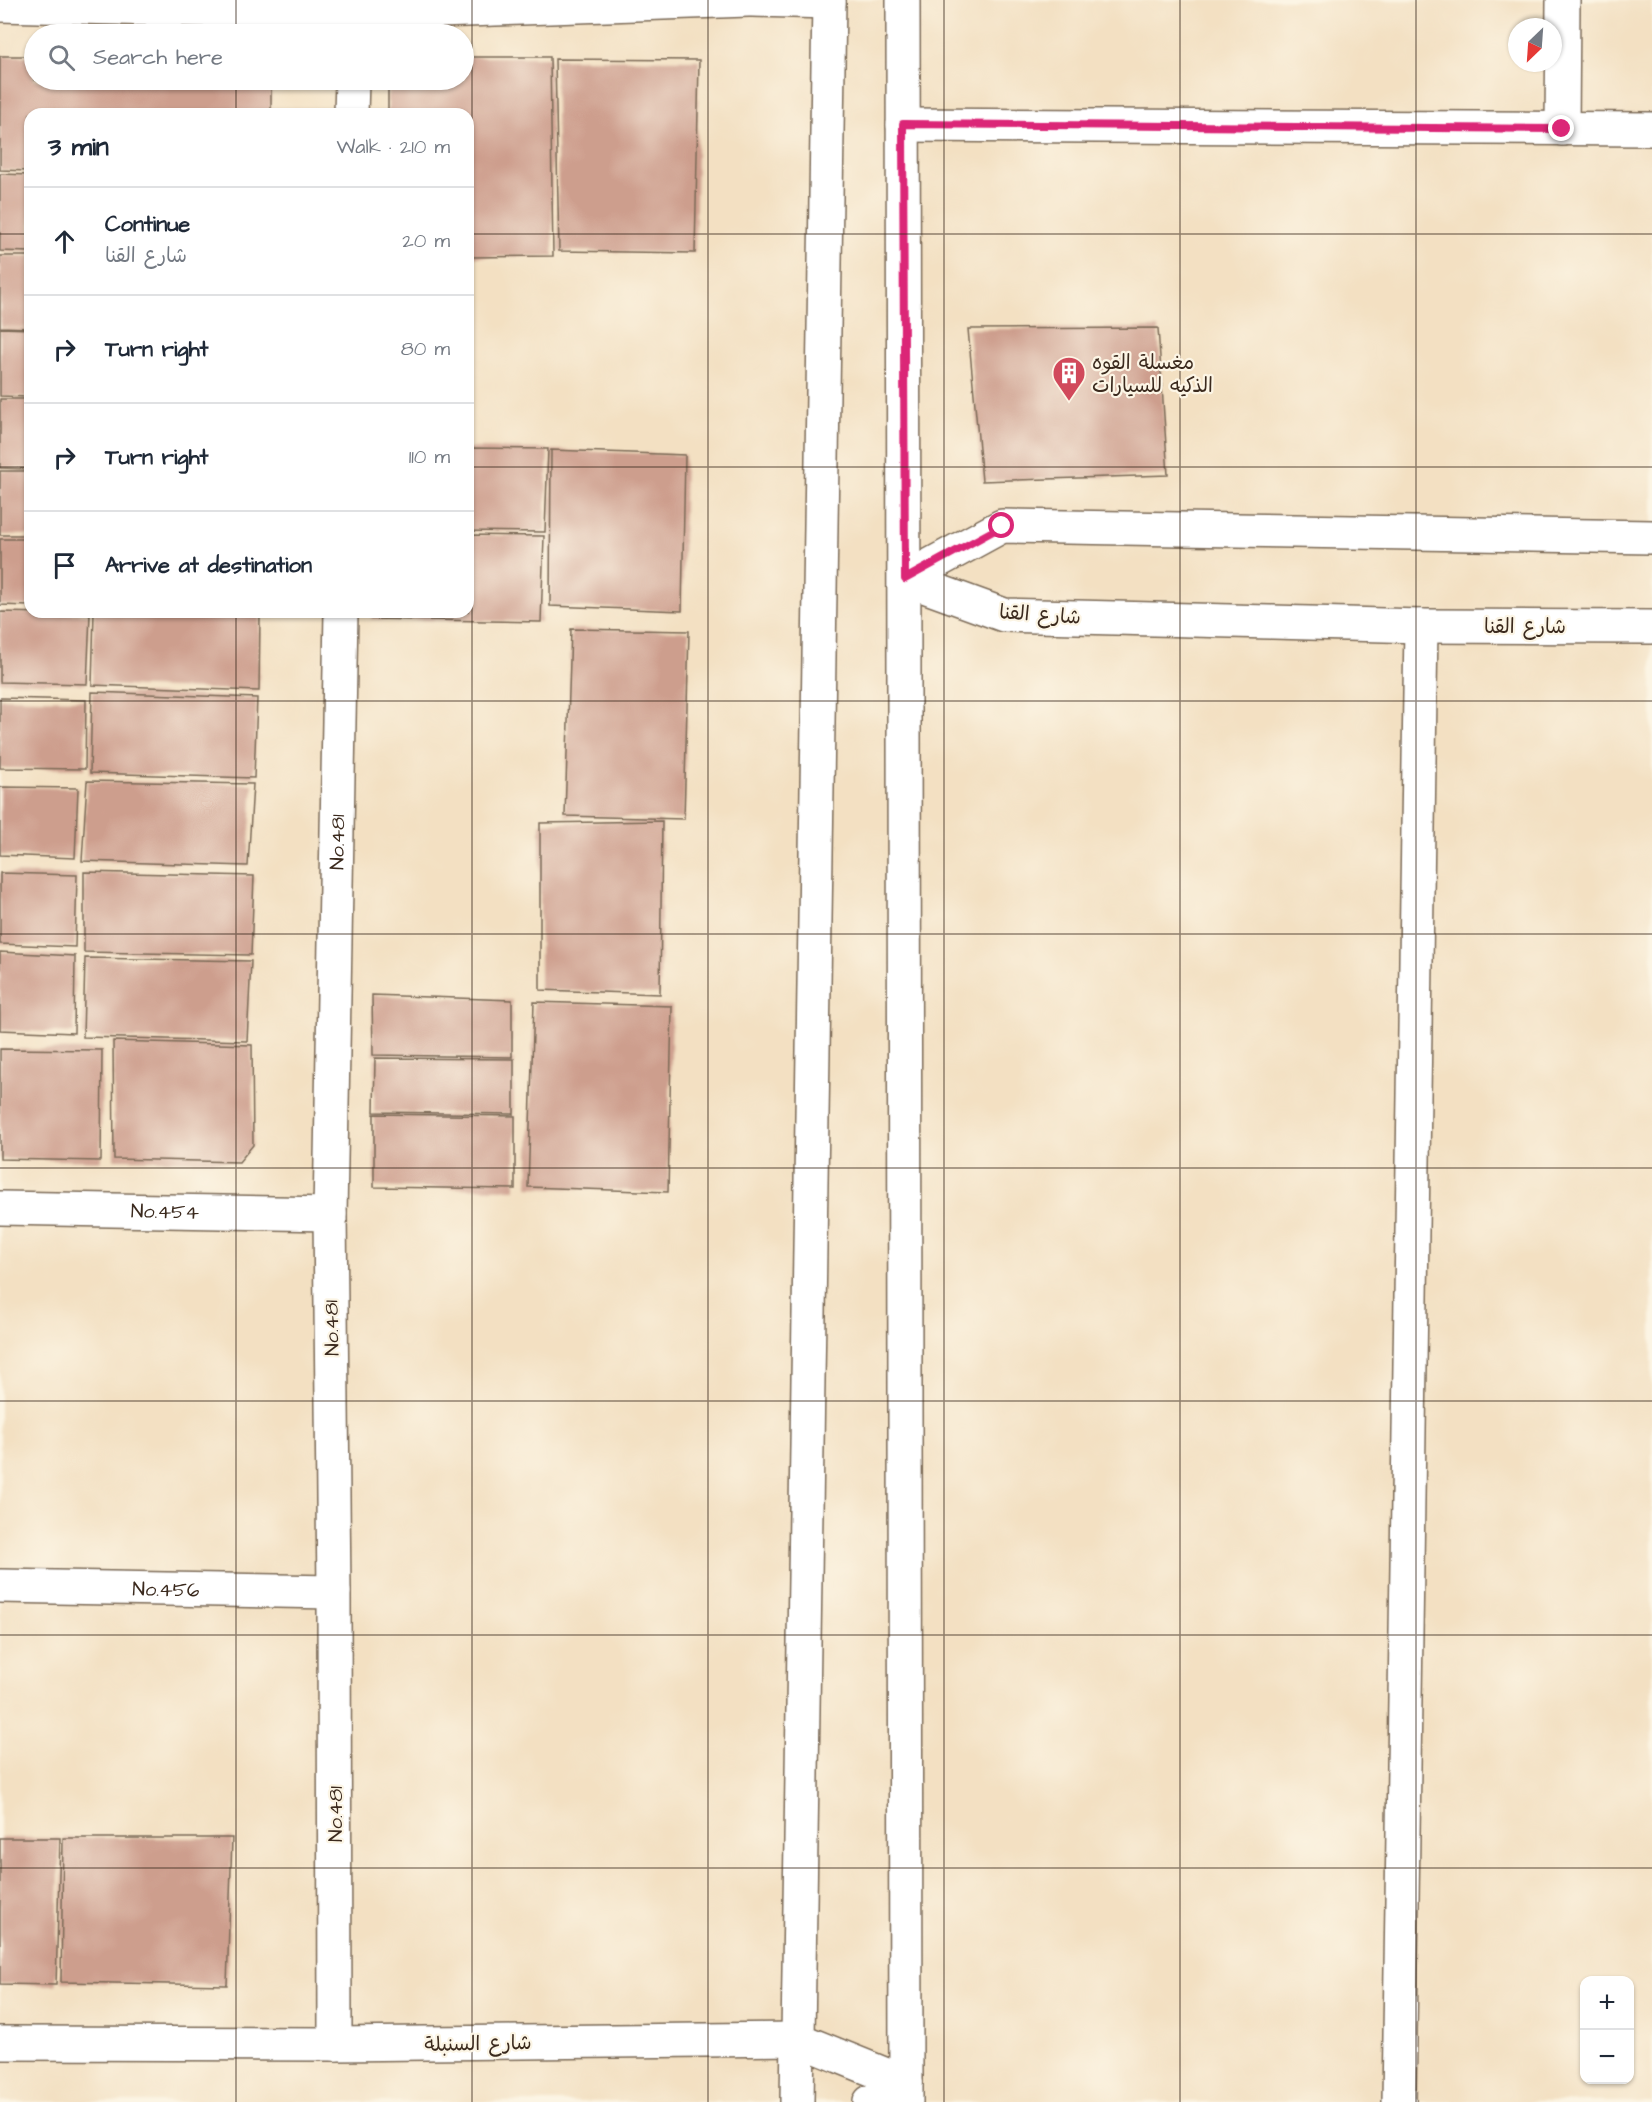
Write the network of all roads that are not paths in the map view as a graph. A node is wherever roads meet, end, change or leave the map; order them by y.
1 (750, 0) edge
2 (903, 0) edge
3 (1563, 0) edge
4 (829, 1) edge
5 (0, 5) edge
6 (353, 24) edge
7 (352, 90) edge
8 (351, 108) edge
9 (903, 124) junction
10 (1562, 129) junction
11 (1652, 129) edge
12 (1652, 537) edge
13 (905, 579) junction
14 (341, 618) edge
15 (1421, 626) junction
16 (1652, 627) edge
17 (0, 1208) edge
18 (330, 1214) junction
19 (0, 1586) edge
20 (334, 1592) junction
21 (797, 2040) junction
22 (0, 2043) edge
23 (335, 2044) junction
24 (906, 2092) edge
25 (797, 2102) edge
26 (870, 2102) edge
27 (1399, 2102) edge

1 - 4 street
1 - 6 street
2 - 9 street
3 - 10 street
4 - 21 street
5 - 6 street
7 - 8 street
9 - 10 street
9 - 13 street
10 - 11 street
12 - 13 street
13 - 15 street, شارع القنا
13 - 24 street
14 - 18 street, No.481
15 - 16 street, شارع القنا
15 - 27 street
17 - 18 street, No.454
18 - 20 street, No.481
19 - 20 street, No.456
20 - 23 street, No.481
21 - 23 street, شارع السنبلة
21 - 24 street, شارع السنبلة
21 - 25 street
22 - 23 street, شارع السنبلة
24 - 26 street

